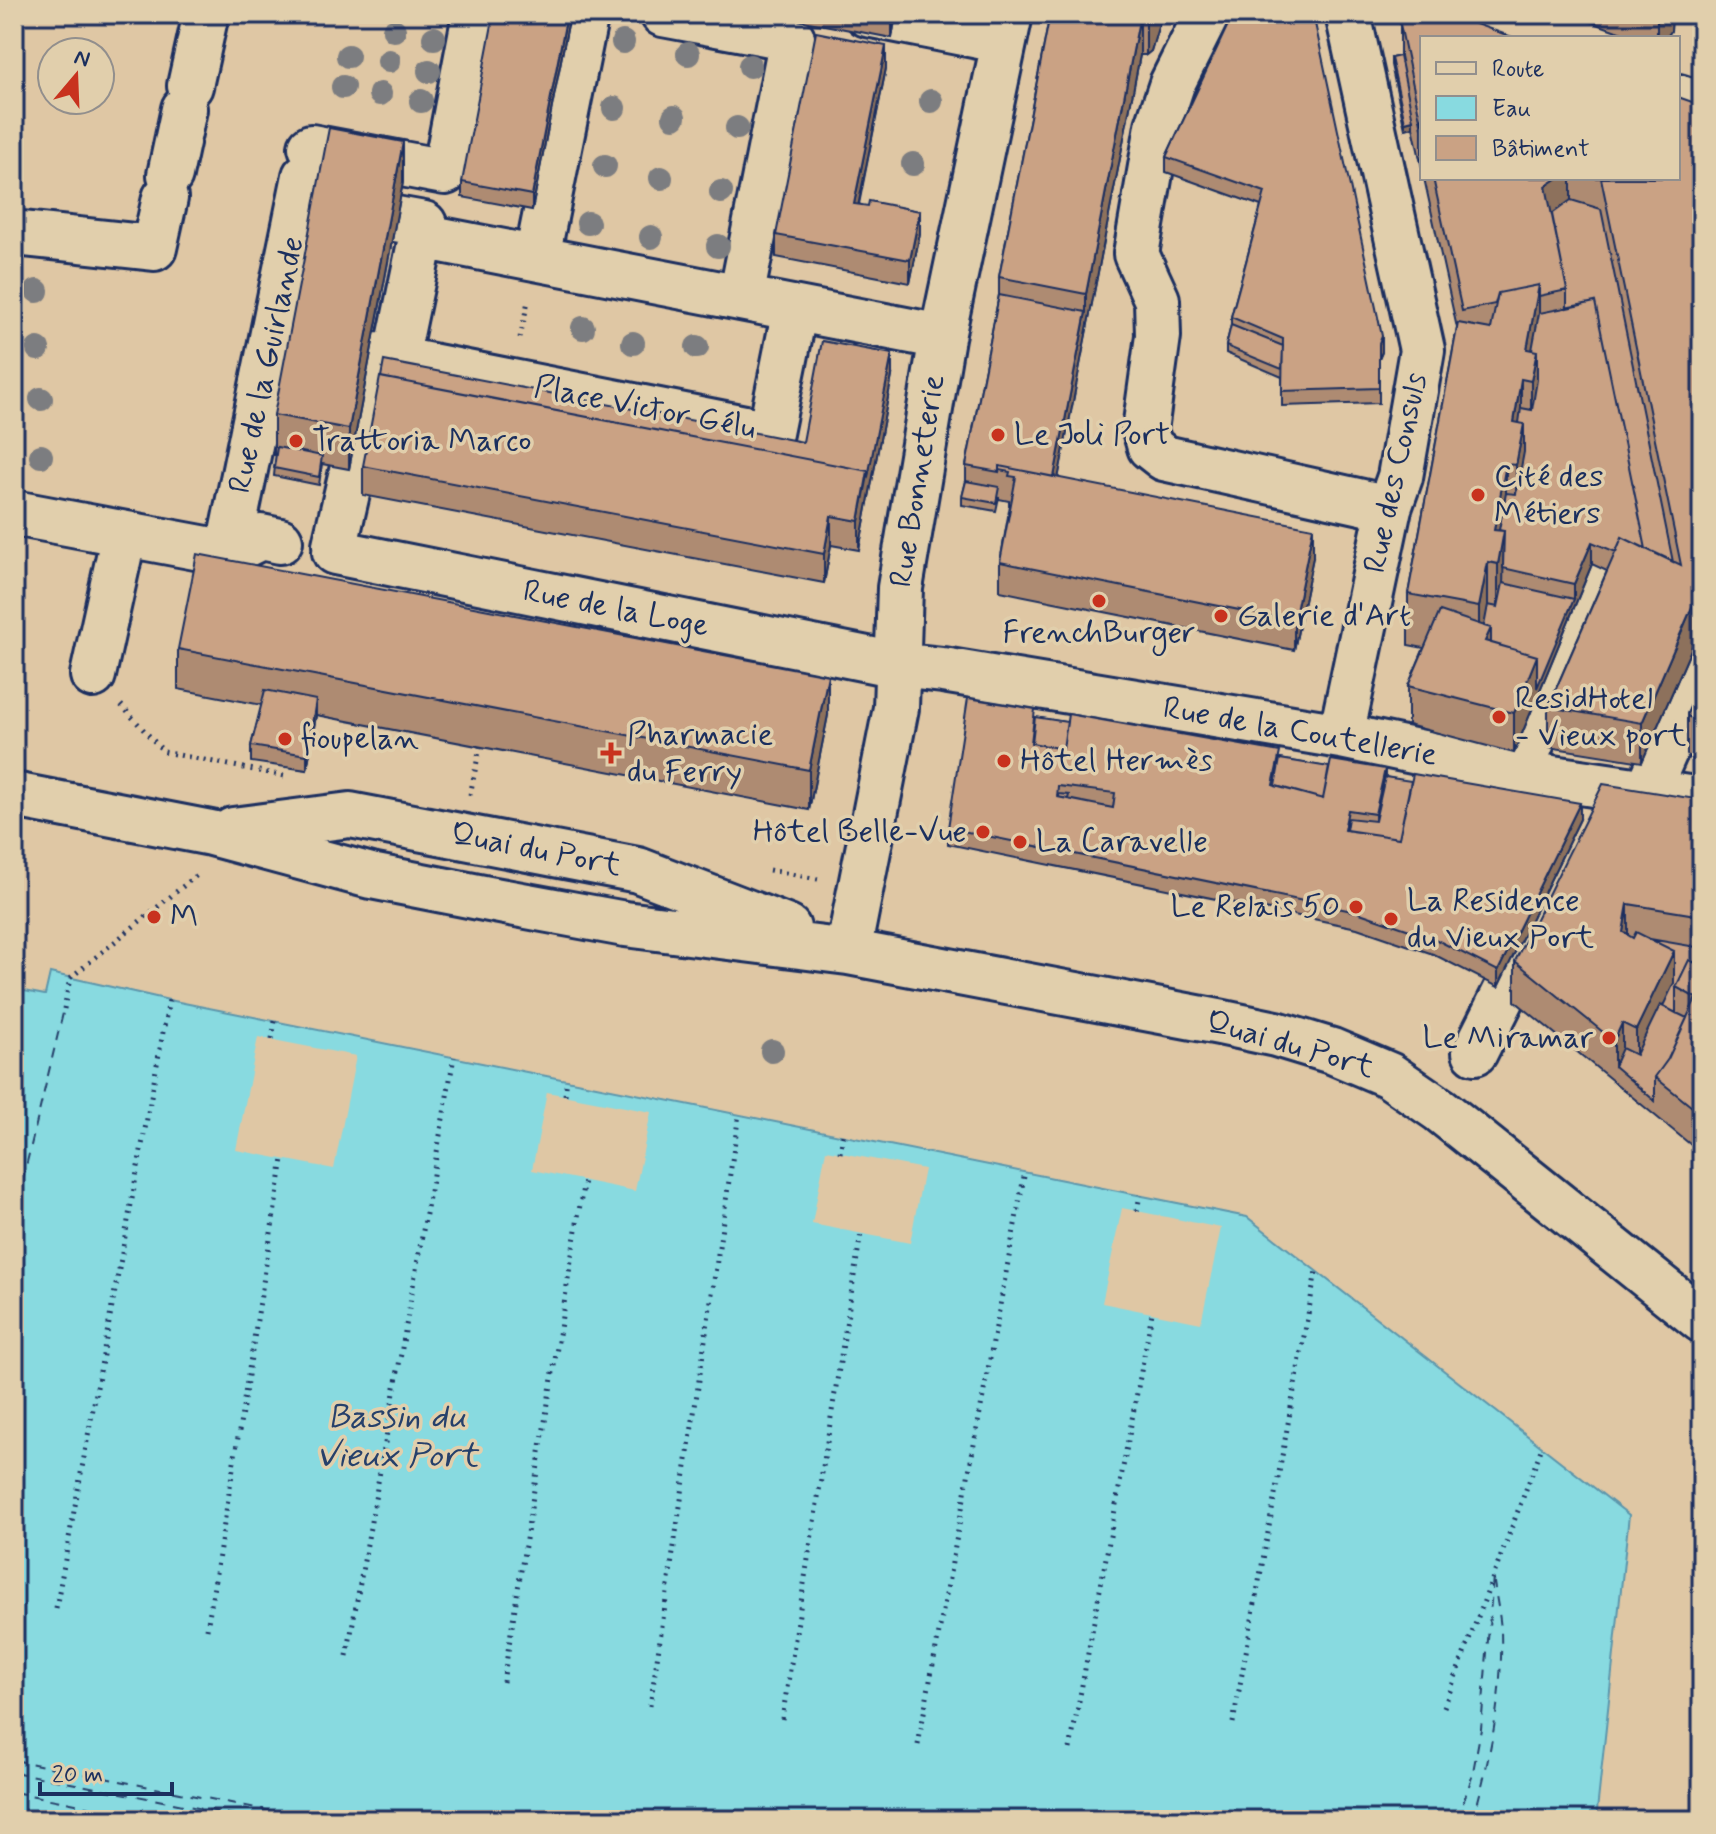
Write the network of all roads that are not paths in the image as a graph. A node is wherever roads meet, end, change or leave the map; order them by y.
1 (475, 14) edge
2 (586, 14) edge
3 (663, 14) edge
4 (867, 14) edge
5 (1207, 14) edge
6 (1348, 14) edge
7 (205, 18) dead end
8 (1007, 28) edge
9 (1680, 98) edge
10 (1702, 105) edge
11 (14, 233) edge
12 (537, 257) junction
13 (741, 298) junction
14 (795, 309) junction
15 (942, 337) junction
16 (396, 359) junction
17 (1389, 508) junction
18 (14, 513) edge
19 (124, 534) junction
20 (335, 549) junction
21 (228, 553) junction
22 (1600, 579) edge
23 (897, 665) junction
24 (1702, 667) edge
25 (93, 675) road end
26 (1341, 736) junction
27 (1519, 773) junction
28 (1627, 789) junction
29 (14, 795) edge
30 (1702, 800) edge
31 (1588, 825) edge
32 (208, 851) junction
33 (1560, 881) edge
34 (848, 952) junction
35 (1475, 1052) dead end
36 (1702, 1320) edge

1 - 21 street, Rue de la Guirlande
2 - 12 street
3 - 13 street
4 - 8 street
5 - 17 street
6 - 17 street, Rue des Consuls
7 - 11 street
8 - 15 street, Rue Bonneterie
9 - 10 street
12 - 13 street
12 - 16 street
13 - 14 street
14 - 15 street
14 - 16 street, Place Victor Gélu
15 - 23 street, Rue Bonneterie
16 - 20 street
17 - 26 street, Rue des Consuls
18 - 19 street
19 - 21 street
19 - 25 street
20 - 21 street, Rue de la Loge
20 - 23 street, Rue de la Loge
22 - 27 street
23 - 26 street, Rue de la Coutellerie
23 - 34 street, Rue Bonneterie
24 - 28 street
26 - 27 street, Rue de la Coutellerie
27 - 28 street, Rue de la Coutellerie
28 - 30 street, Rue de la Coutellerie
28 - 31 street
29 - 32 street, Quai du Port
32 - 34 street, Quai du Port
32 - 34 street, Quai du Port
33 - 35 street
34 - 36 street, Quai du Port

